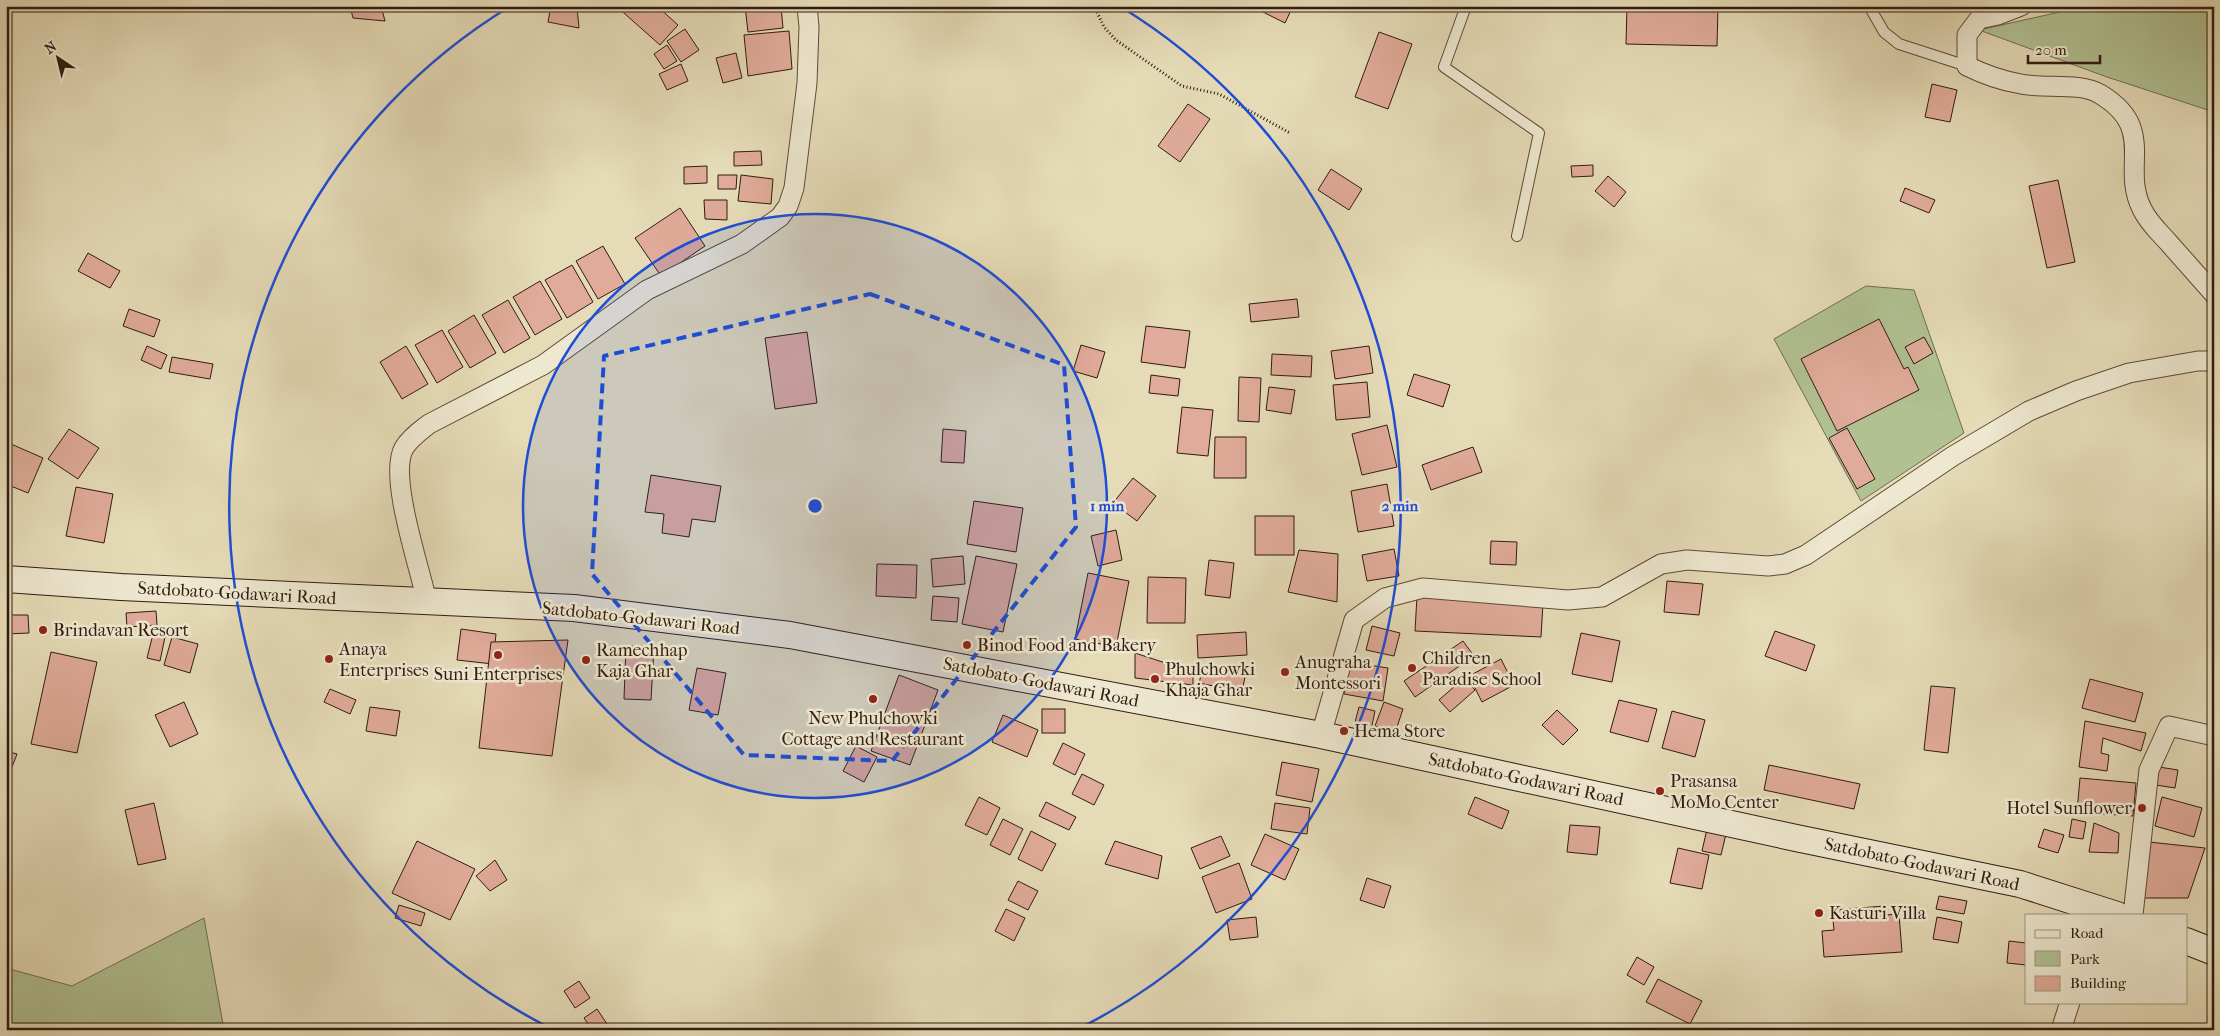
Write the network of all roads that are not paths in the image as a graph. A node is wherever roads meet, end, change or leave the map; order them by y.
1 (808, 6) edge
2 (1466, 6) edge
3 (1869, 6) edge
4 (2020, 6) edge
5 (1967, 66) junction
6 (1517, 236) dead end
7 (2214, 294) edge
8 (2214, 361) edge
9 (6, 579) edge
10 (427, 602) junction
11 (1321, 735) junction
12 (2214, 736) edge
13 (2103, 912) edge
14 (2133, 914) edge
15 (2188, 942) edge
16 (2214, 952) edge
17 (2069, 1004) edge
18 (2061, 1030) edge

1 - 10 street
2 - 6 lane
3 - 5 lane
4 - 5 street
5 - 7 street
8 - 11 street
9 - 10 street, Satdobato-Godawari Road
10 - 11 street, Satdobato-Godawari Road
11 - 13 street, Satdobato-Godawari Road
12 - 14 street
15 - 16 street
17 - 18 street

